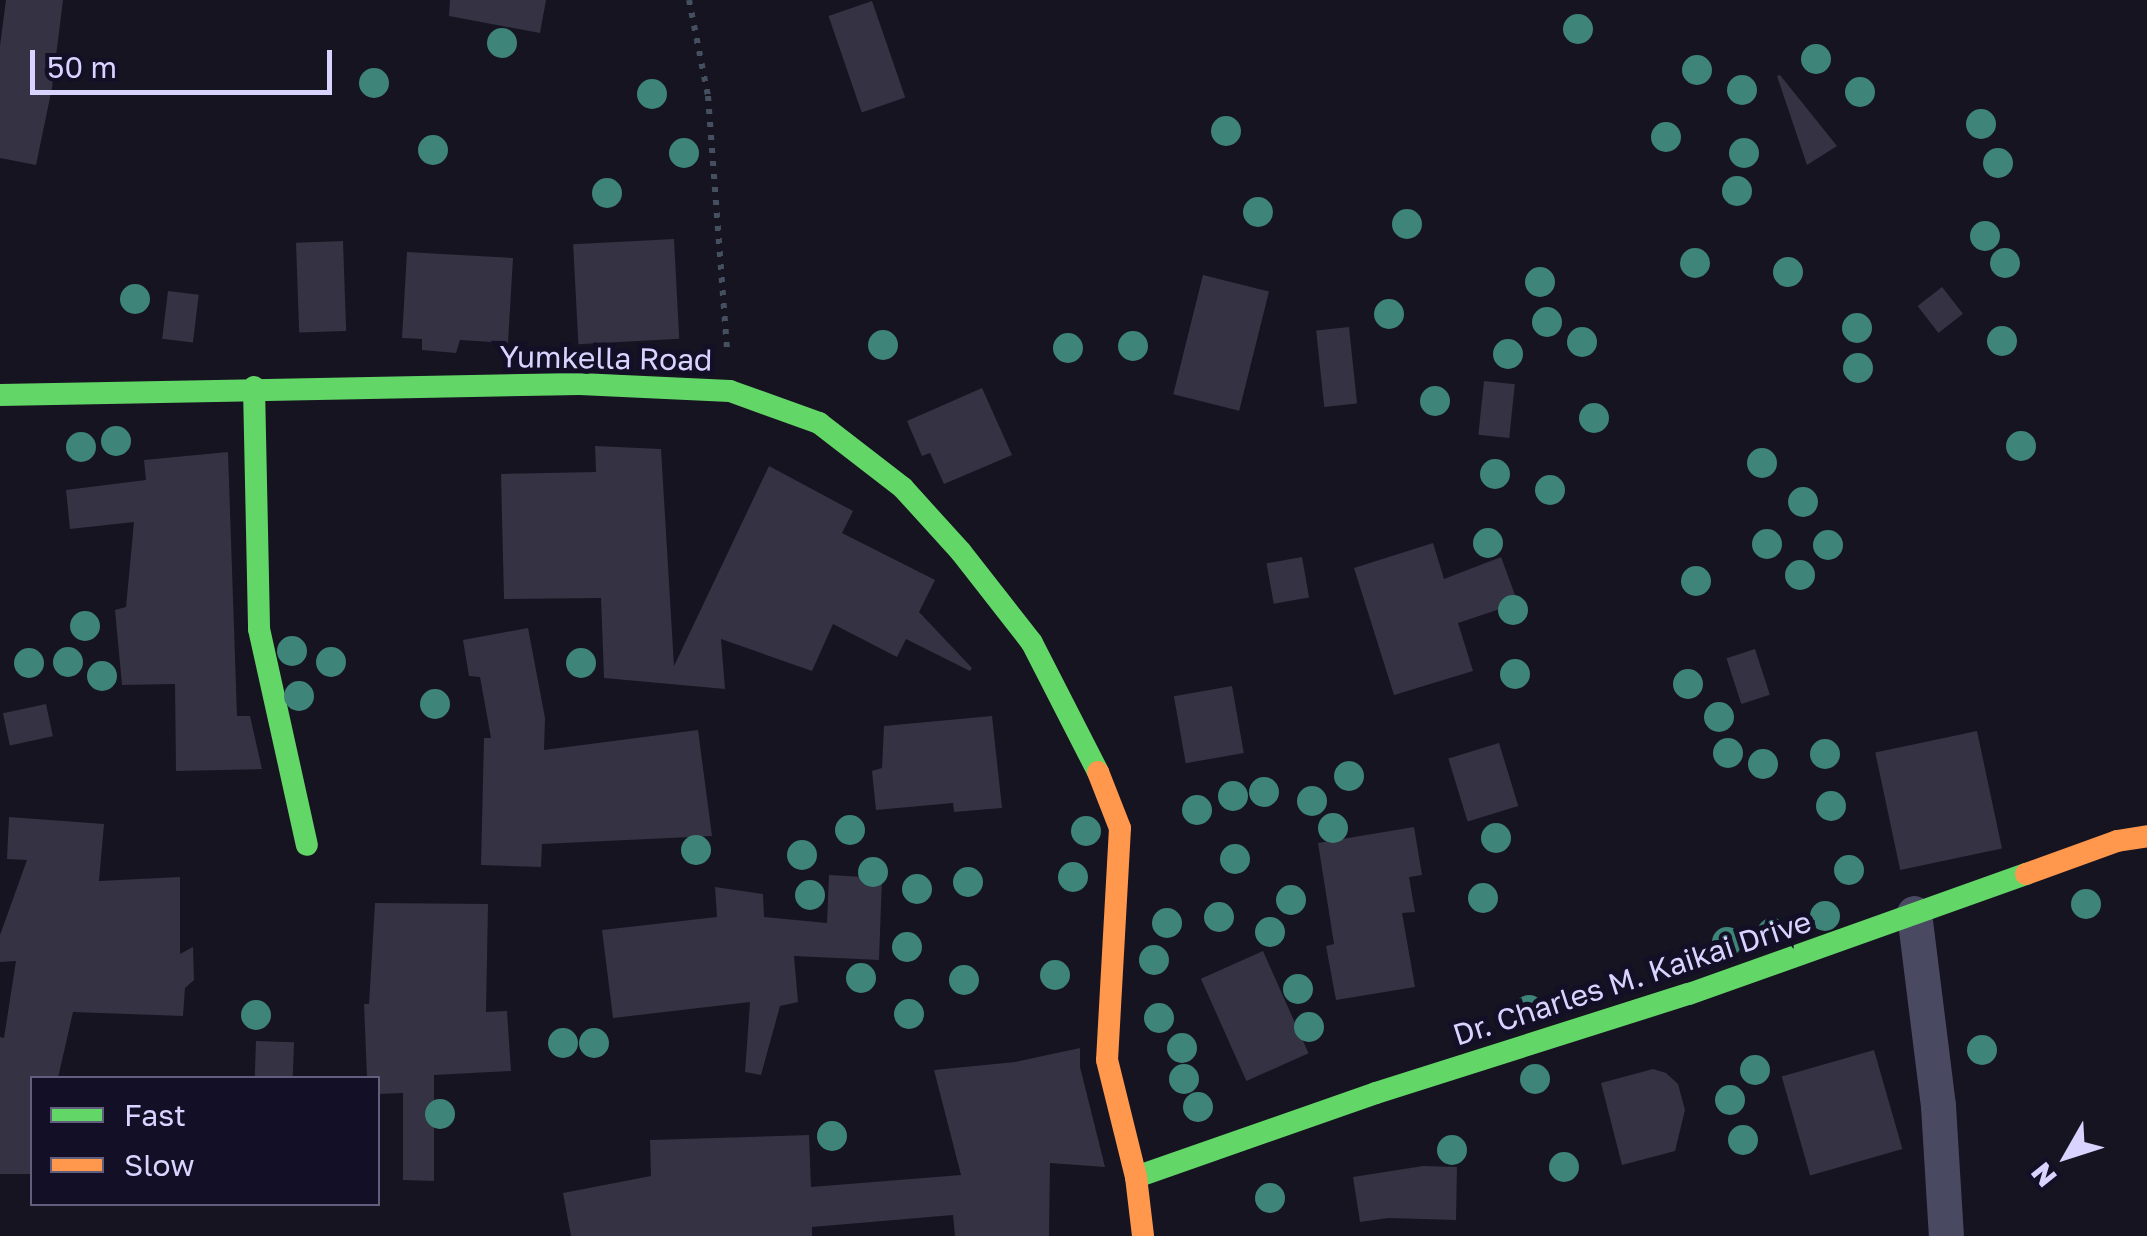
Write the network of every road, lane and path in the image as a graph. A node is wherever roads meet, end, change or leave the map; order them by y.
1 (689, 0) edge
2 (254, 387) junction
3 (730, 391) junction
4 (0, 395) edge
5 (2147, 836) edge
6 (307, 845) dead end
7 (1914, 913) junction
8 (1136, 1177) junction
9 (1143, 1236) edge
10 (1946, 1236) edge

1 - 3 path
2 - 3 street, Yumkella Road
2 - 4 street, Yumkella Road
2 - 6 street
3 - 8 street, Yumkella Road
5 - 7 street, Dr. Charles M. Kaikai Drive
7 - 8 street, Dr. Charles M. Kaikai Drive
7 - 10 street
8 - 9 street, Yumkella Road

